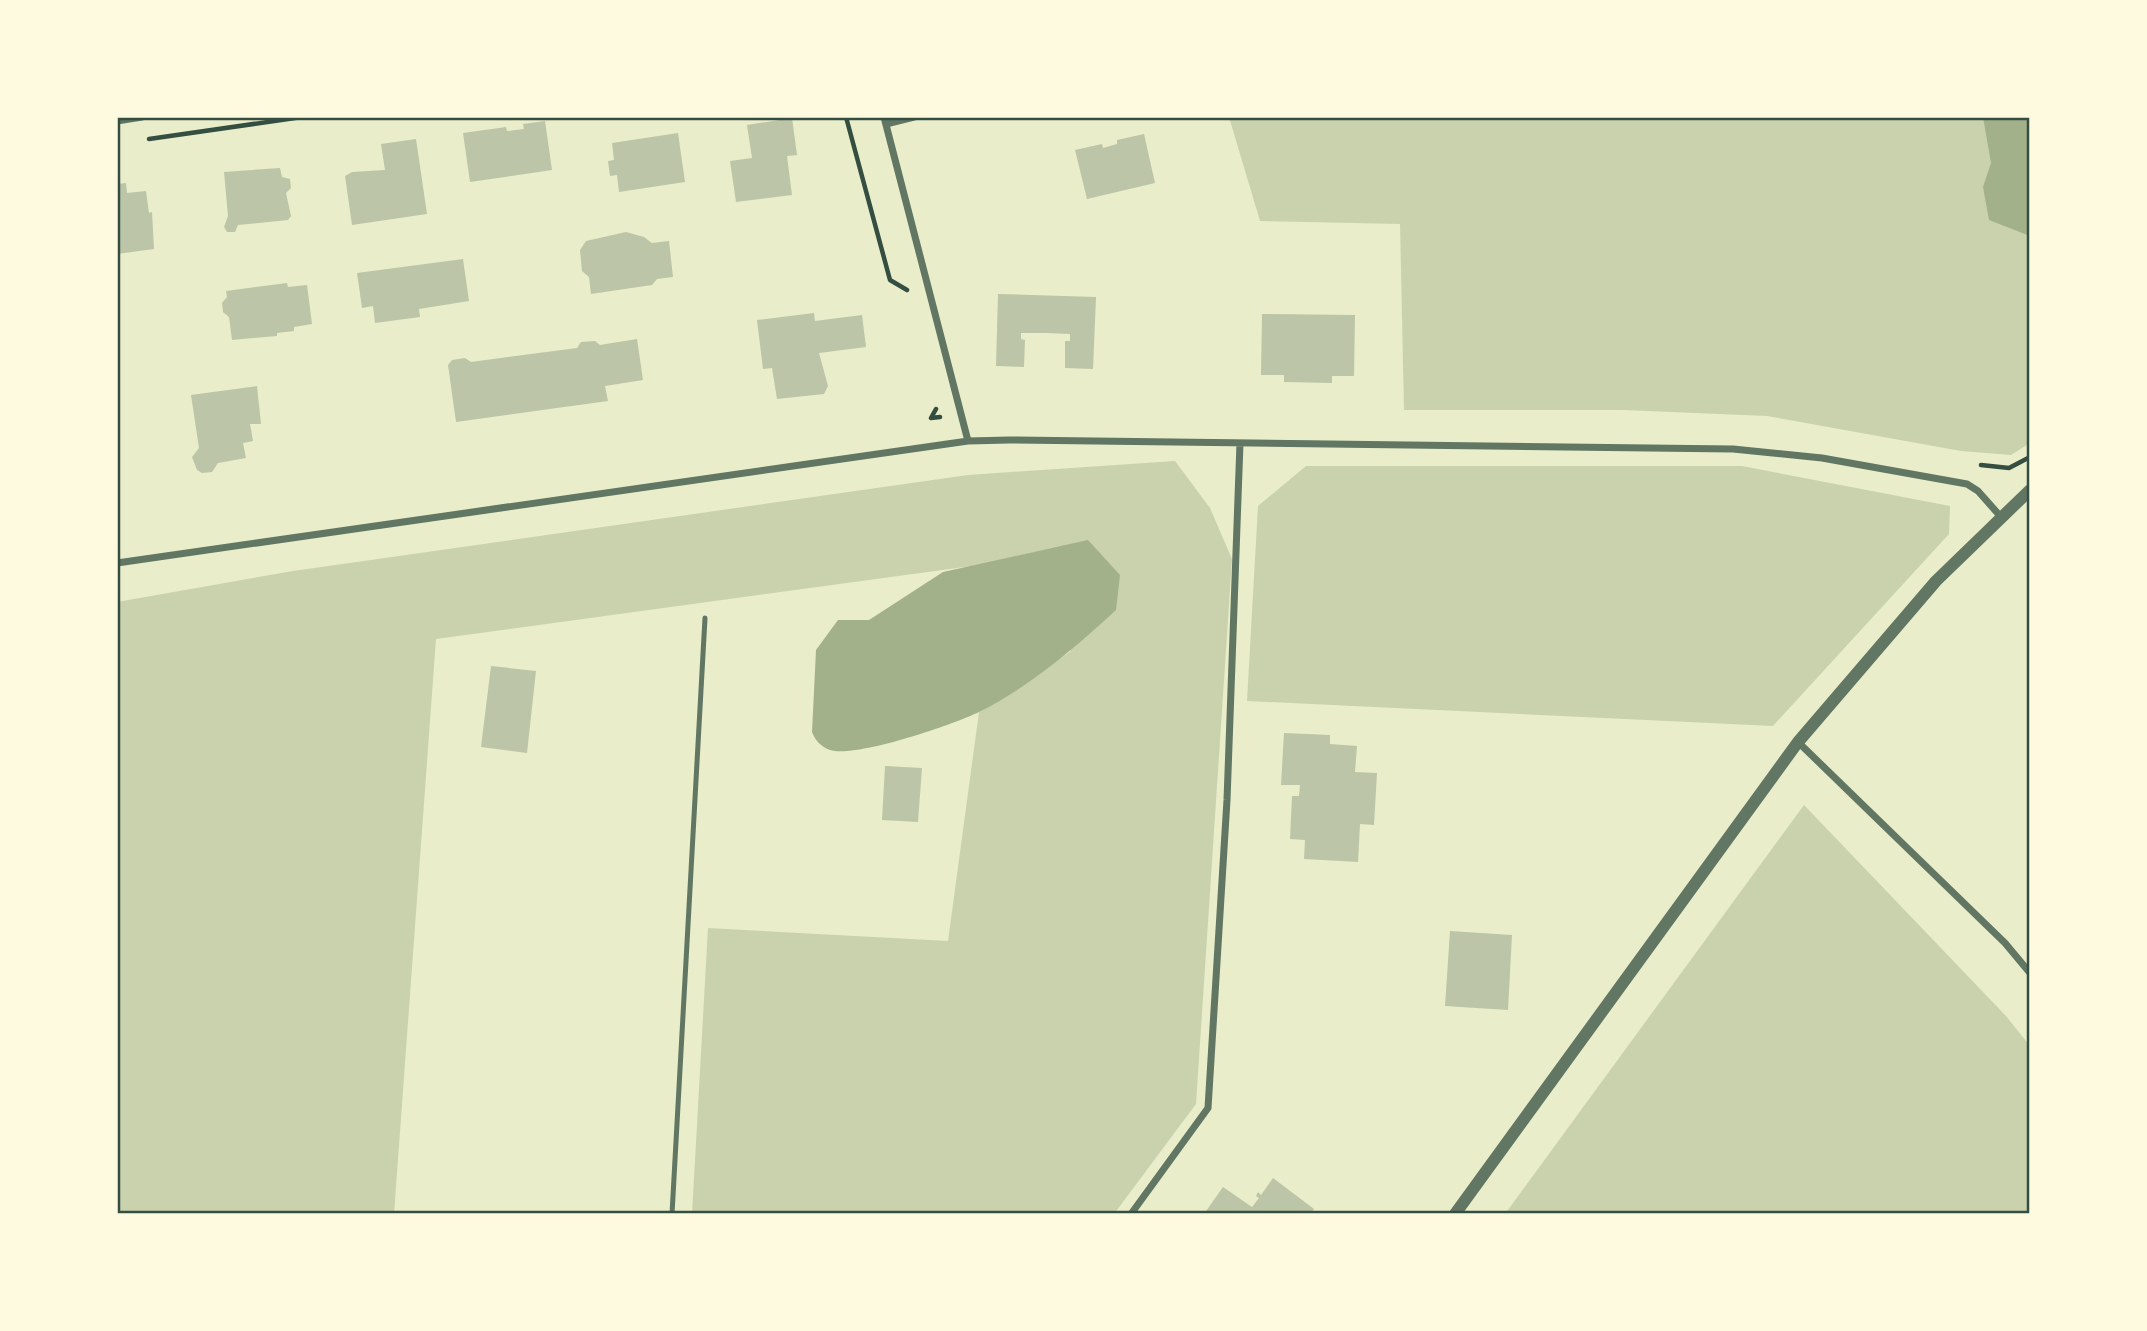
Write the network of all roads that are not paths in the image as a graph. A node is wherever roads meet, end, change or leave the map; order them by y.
1 (142, 117) edge
2 (914, 117) edge
3 (117, 121) edge
4 (885, 121) edge
5 (968, 441) junction
6 (1240, 443) junction
7 (2030, 490) edge
8 (2001, 517) junction
9 (117, 563) edge
10 (705, 618) dead end
11 (1798, 742) junction
12 (2030, 973) edge
13 (673, 1214) edge
14 (1131, 1214) edge
15 (1455, 1214) edge

1 - 3 street
2 - 4 street
4 - 5 street
5 - 6 street
5 - 9 street
6 - 8 street
6 - 14 street
7 - 8 street
8 - 11 street
10 - 13 lane
11 - 12 street
11 - 15 street

